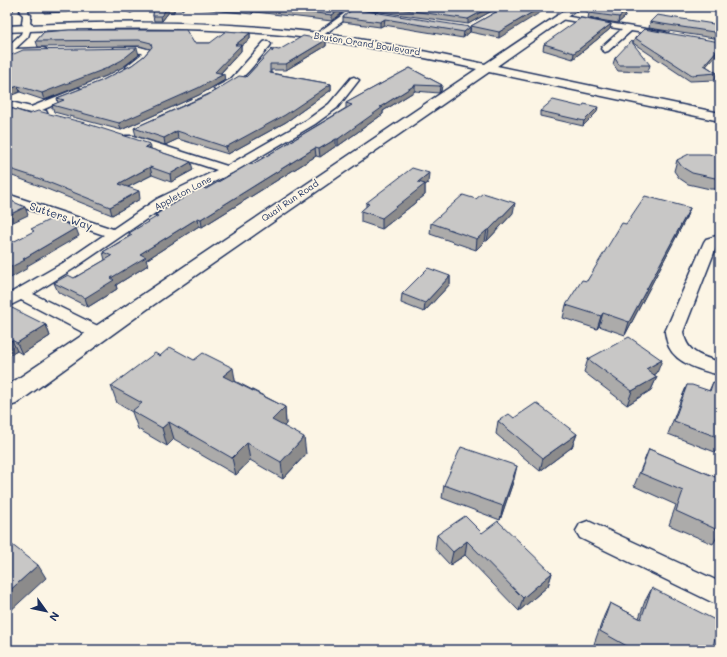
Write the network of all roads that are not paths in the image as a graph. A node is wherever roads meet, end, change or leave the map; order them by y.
1 (25, 7) edge
2 (123, 7) edge
3 (287, 7) edge
4 (576, 7) edge
5 (131, 10) dead end
6 (341, 10) junction
7 (352, 11) junction
8 (384, 16) edge
9 (560, 17) junction
10 (7, 25) edge
11 (27, 26) junction
12 (629, 28) junction
13 (7, 29) edge
14 (317, 33) junction
15 (674, 36) edge
16 (267, 44) dead end
17 (605, 49) dead end
18 (108, 50) edge
19 (52, 51) edge
20 (7, 52) edge
21 (491, 64) junction
22 (121, 73) edge
23 (354, 80) dead end
24 (88, 87) edge
25 (210, 95) edge
26 (7, 104) edge
27 (720, 105) edge
28 (32, 110) junction
29 (55, 116) edge
30 (720, 117) edge
31 (136, 130) edge
32 (228, 170) junction
33 (7, 198) edge
34 (115, 234) junction
35 (716, 240) edge
36 (14, 298) edge
37 (98, 334) junction
38 (720, 369) edge
39 (7, 398) edge
40 (588, 531) dead end
41 (720, 594) edge

1 - 11 street
2 - 5 street
3 - 6 street
4 - 9 main road, Quail Run Road
6 - 7 street
6 - 14 street
7 - 8 street
7 - 14 street
9 - 12 street
9 - 21 main road, Quail Run Road
10 - 11 main road, Bruton Orand Boulevard
11 - 13 main road, Bruton Orand Boulevard
11 - 14 main road, Bruton Orand Boulevard
11 - 20 street
12 - 15 street
12 - 17 street
14 - 21 main road, Bruton Orand Boulevard
16 - 25 street
18 - 22 street
19 - 20 street
21 - 27 main road, Bruton Orand Boulevard
21 - 30 main road, Bruton Orand Boulevard
21 - 37 main road, Quail Run Road
23 - 32 street, Appleton Lane
24 - 28 street
26 - 28 street
28 - 29 street
31 - 32 street
32 - 34 street, Appleton Lane
33 - 34 street, Sutters Way
34 - 36 street, Appleton Lane
35 - 38 street
36 - 37 street
37 - 39 main road, Quail Run Road
40 - 41 street

